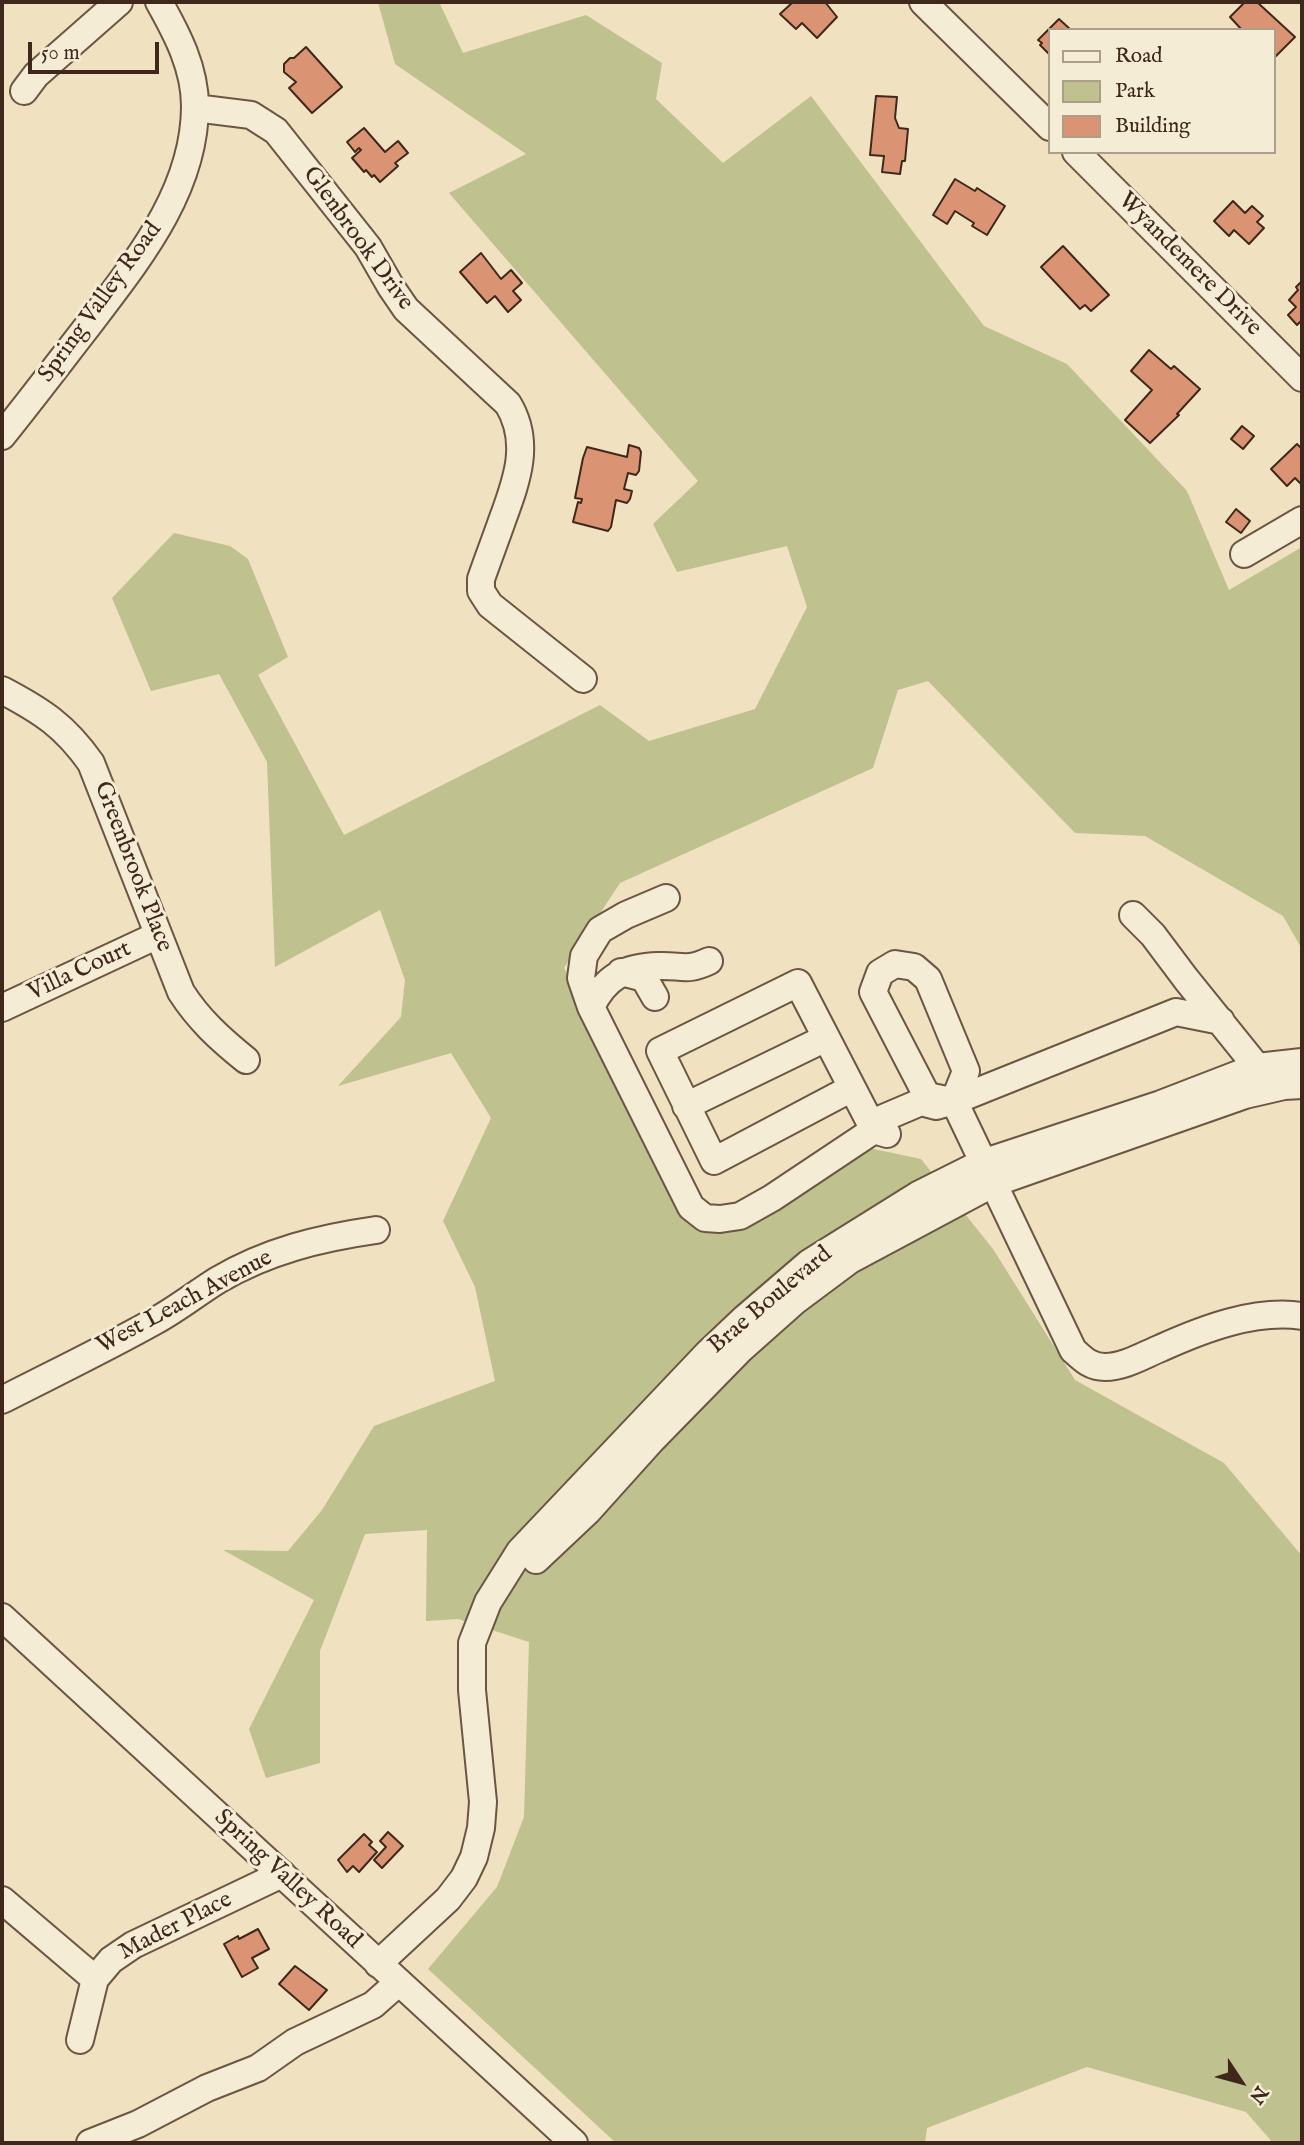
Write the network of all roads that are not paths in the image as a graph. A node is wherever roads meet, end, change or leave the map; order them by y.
1 (119, 2) edge
2 (159, 2) edge
3 (923, 2) edge
4 (24, 91) dead end
5 (195, 108) junction
6 (1048, 125) edge
7 (1078, 154) edge
8 (1302, 378) edge
9 (2, 436) edge
10 (1302, 520) edge
11 (1244, 554) dead end
12 (583, 679) dead end
13 (2, 690) edge
14 (666, 898) dead end
15 (1133, 915) dead end
16 (158, 935) junction
17 (709, 961) dead end
18 (621, 972) junction
19 (1186, 979) junction
20 (681, 990) dead end
21 (655, 997) dead end
22 (591, 1007) junction
23 (2, 1008) edge
24 (1176, 1012) junction
25 (1221, 1021) junction
26 (826, 1038) junction
27 (246, 1060) dead end
28 (1302, 1062) edge
29 (1256, 1067) junction
30 (1302, 1085) edge
31 (852, 1088) junction
32 (945, 1103) junction
33 (686, 1106) junction
34 (874, 1130) junction
35 (988, 1173) junction
36 (376, 1230) dead end
37 (1302, 1316) edge
38 (2, 1400) edge
39 (2, 1617) edge
40 (282, 1874) junction
41 (2, 1900) edge
42 (378, 1964) junction
43 (94, 1979) junction
44 (399, 1982) junction
45 (80, 2040) dead end
46 (90, 2143) edge
47 (574, 2143) edge

1 - 4 street
2 - 5 street, Spring Valley Road
3 - 6 street
5 - 9 street, Spring Valley Road
5 - 12 street, Glenbrook Drive
7 - 8 street, Wyandemere Drive
10 - 11 street
13 - 16 street, Greenbrook Place
14 - 22 street
15 - 19 street
16 - 23 street, Villa Court
16 - 27 street, Greenbrook Place
17 - 18 street
18 - 20 street
18 - 21 street
18 - 22 street
19 - 24 street
19 - 25 street
22 - 34 street
24 - 25 street
24 - 32 street
25 - 29 street
26 - 31 street
26 - 33 street
26 - 33 street
28 - 29 street, Brae Boulevard
29 - 35 street, Brae Boulevard
30 - 35 street, Brae Boulevard
31 - 33 street
31 - 34 street
32 - 32 street
32 - 34 street
32 - 35 street
35 - 37 street
35 - 42 street, Brae Boulevard
36 - 38 street, West Leach Avenue
39 - 40 street, Spring Valley Road
40 - 42 street, Spring Valley Road
40 - 43 street, Mader Place
41 - 43 street
42 - 44 street, Spring Valley Road
43 - 45 street, Mader Place
44 - 46 street
44 - 47 street, Spring Valley Road

